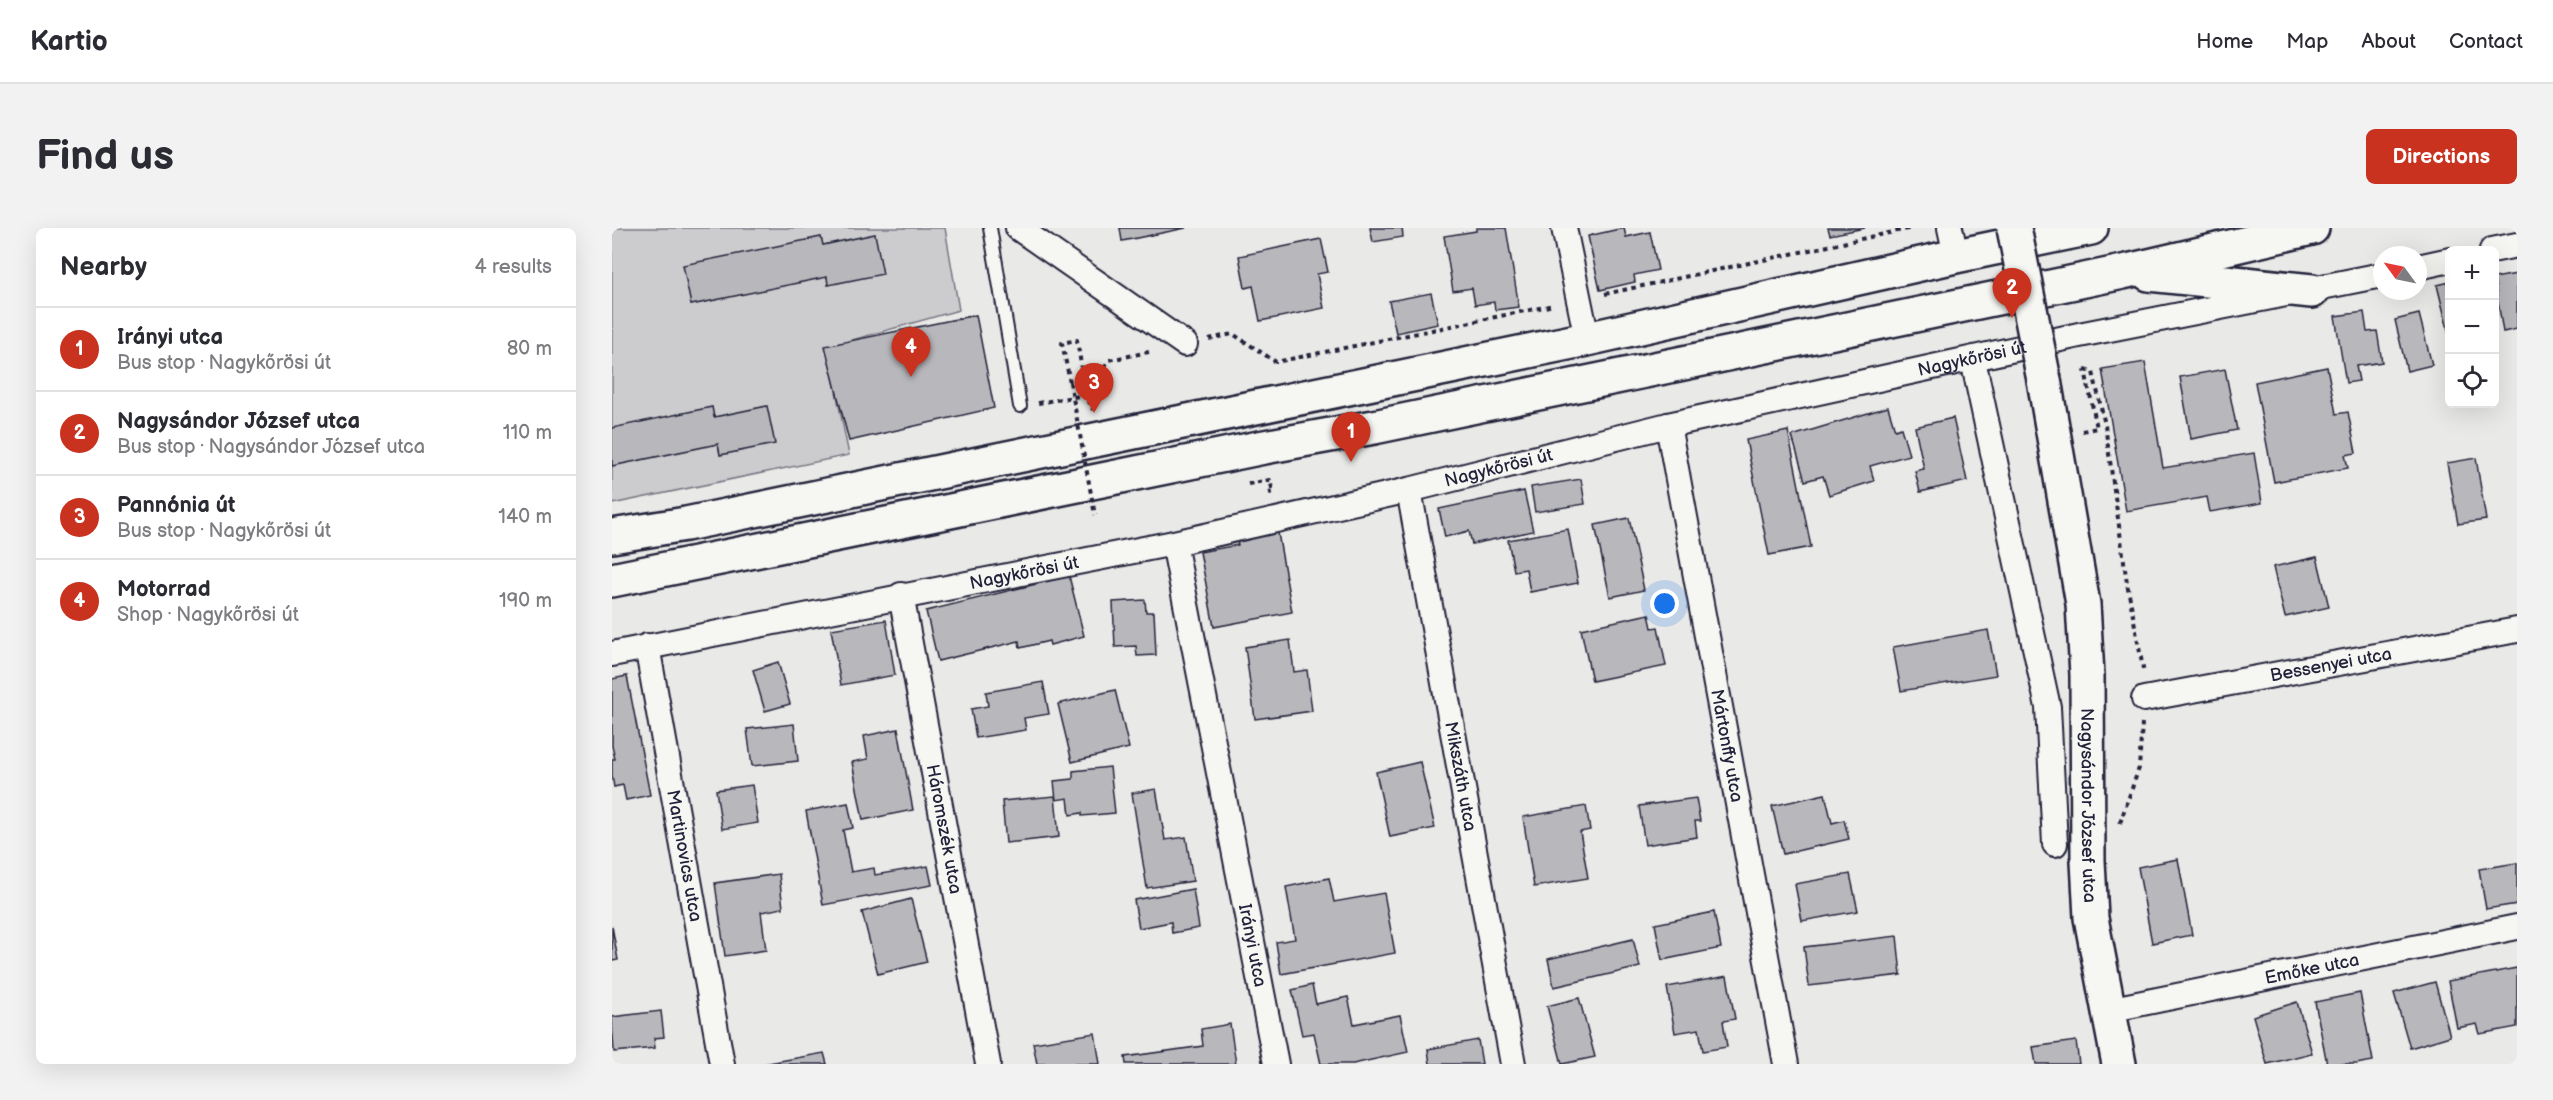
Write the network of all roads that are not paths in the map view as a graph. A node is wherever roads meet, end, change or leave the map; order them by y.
1 (990, 228) edge
2 (1018, 228) edge
3 (1564, 228) edge
4 (2014, 228) edge
5 (2091, 228) edge
6 (2312, 228) edge
7 (1953, 242) edge
8 (2517, 245) edge
9 (2499, 249) edge
10 (2445, 261) edge
11 (2427, 265) edge
12 (2123, 272) junction
13 (2373, 277) edge
14 (2312, 291) junction
15 (1587, 339) junction
16 (1185, 344) road end
17 (1973, 360) junction
18 (1020, 406) road end
19 (1668, 425) junction
20 (1409, 490) junction
21 (612, 536) edge
22 (1174, 543) junction
23 (612, 580) edge
24 (902, 595) junction
25 (2517, 630) edge
26 (647, 646) junction
27 (612, 654) edge
28 (2144, 699) dead end
29 (2055, 844) dead end
30 (2517, 927) edge
31 (2108, 1010) junction
32 (722, 1064) edge
33 (988, 1064) edge
34 (1276, 1064) edge
35 (1513, 1064) edge
36 (1785, 1064) edge
37 (2119, 1064) edge

1 - 18 lane
2 - 16 street
3 - 15 street
4 - 31 main road, Nagysándor József utca, bridge
5 - 7 main road
6 - 12 main road
7 - 15 main road
8 - 9 street
10 - 11 street
12 - 14 main road
12 - 23 main road
13 - 14 street, Nagykőrösi út
14 - 17 street, Nagykőrösi út
15 - 21 main road
17 - 19 street, Nagykőrösi út
17 - 29 street, Nagysándor József utca
19 - 20 street, Nagykőrösi út
19 - 36 street, Mártonffy utca
20 - 22 street, Nagykőrösi út
20 - 35 street, Mikszáth utca
22 - 24 street, Nagykőrösi út
22 - 34 street, Irányi utca
24 - 26 street, Nagykőrösi út
24 - 33 street, Háromszék utca
25 - 28 street, Bessenyei utca
26 - 27 street, Nagykőrösi út
26 - 32 street, Martinovics utca
30 - 31 street, Emőke utca
31 - 37 main road, Nagysándor József utca

